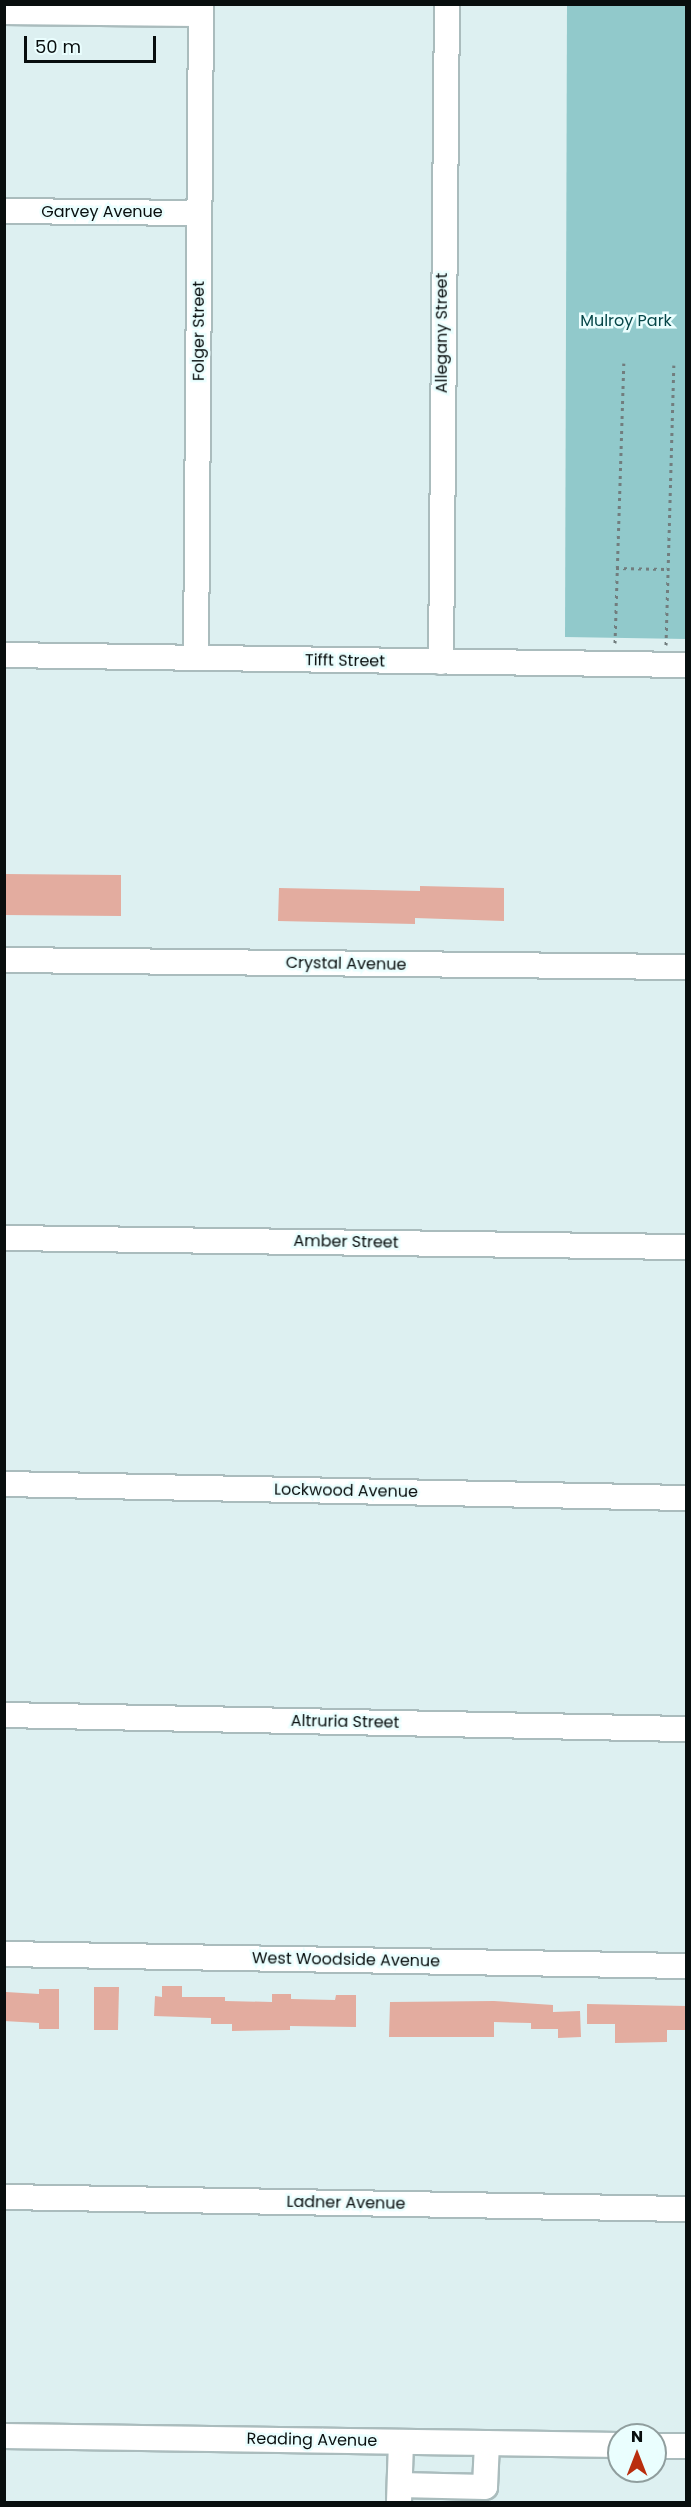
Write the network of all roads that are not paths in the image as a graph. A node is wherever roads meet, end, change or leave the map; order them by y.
1 (447, 4) edge
2 (201, 6) edge
3 (4, 12) edge
4 (4, 211) edge
5 (199, 213) junction
6 (4, 655) edge
7 (196, 658) junction
8 (441, 662) junction
9 (687, 665) edge
10 (4, 960) edge
11 (687, 967) edge
12 (4, 1238) edge
13 (687, 1247) edge
14 (4, 1484) edge
15 (687, 1498) edge
16 (4, 1715) edge
17 (687, 1729) edge
18 (4, 1954) edge
19 (687, 1966) edge
20 (4, 2197) edge
21 (687, 2209) edge
22 (4, 2436) edge
23 (401, 2442) junction
24 (487, 2443) junction
25 (607, 2445) edge
26 (667, 2446) edge
27 (687, 2446) edge
28 (400, 2494) edge

1 - 8 street, Allegany Street
2 - 3 street
2 - 5 street, Folger Street
4 - 5 street, Garvey Avenue
5 - 7 street, Folger Street
6 - 7 street, Tifft Street
7 - 8 street, Tifft Street
8 - 9 street, Tifft Street
10 - 11 street, Crystal Avenue
12 - 13 street, Amber Street
14 - 15 street, Lockwood Avenue
16 - 17 street, Altruria Street
18 - 19 street, West Woodside Avenue
20 - 21 street, Ladner Avenue
22 - 23 street, Reading Avenue
23 - 24 street, Reading Avenue
23 - 28 street
24 - 25 street, Reading Avenue
24 - 28 street
26 - 27 street

